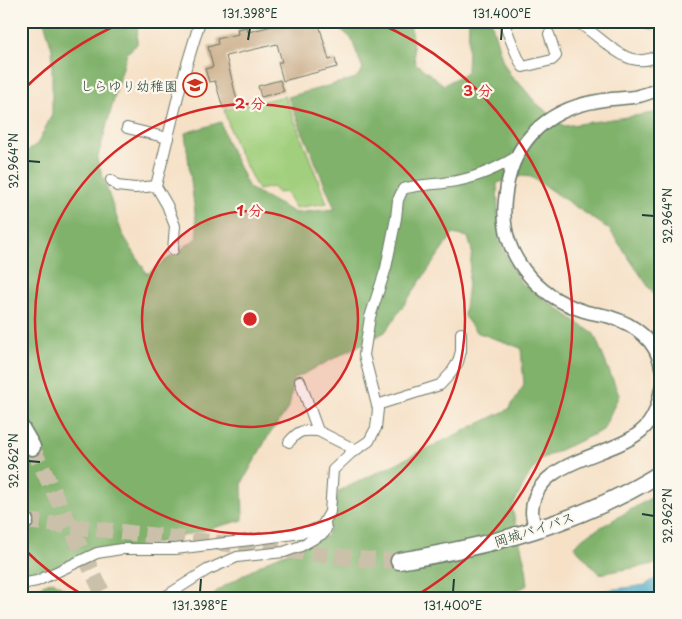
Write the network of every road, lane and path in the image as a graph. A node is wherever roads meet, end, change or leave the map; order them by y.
1 (200, 21) edge
2 (503, 21) edge
3 (575, 21) edge
4 (550, 34) dead end
5 (658, 56) dead end
6 (661, 89) edge
7 (127, 128) dead end
8 (168, 138) junction
9 (516, 157) junction
10 (111, 180) dead end
11 (156, 186) junction
12 (173, 250) dead end
13 (461, 333) dead end
14 (661, 367) edge
15 (300, 381) dead end
16 (661, 388) edge
17 (377, 405) junction
18 (21, 428) edge
19 (318, 430) junction
20 (289, 442) dead end
21 (32, 447) tunnel mouth
22 (356, 450) junction
23 (661, 474) edge
24 (325, 521) junction
25 (536, 530) junction
26 (399, 561) tunnel mouth
27 (21, 584) edge
28 (163, 598) edge

1 - 8 street
2 - 4 street
3 - 5 street
6 - 9 street
7 - 8 street
8 - 11 street
9 - 14 street
9 - 17 street
10 - 11 street
11 - 12 street
13 - 17 street
15 - 19 street
16 - 25 street
17 - 22 street
18 - 21 main road
19 - 20 street
19 - 22 street
22 - 24 street
23 - 25 main road, 岡城バイパス
24 - 27 street
24 - 28 street
25 - 26 main road, 岡城バイパス

